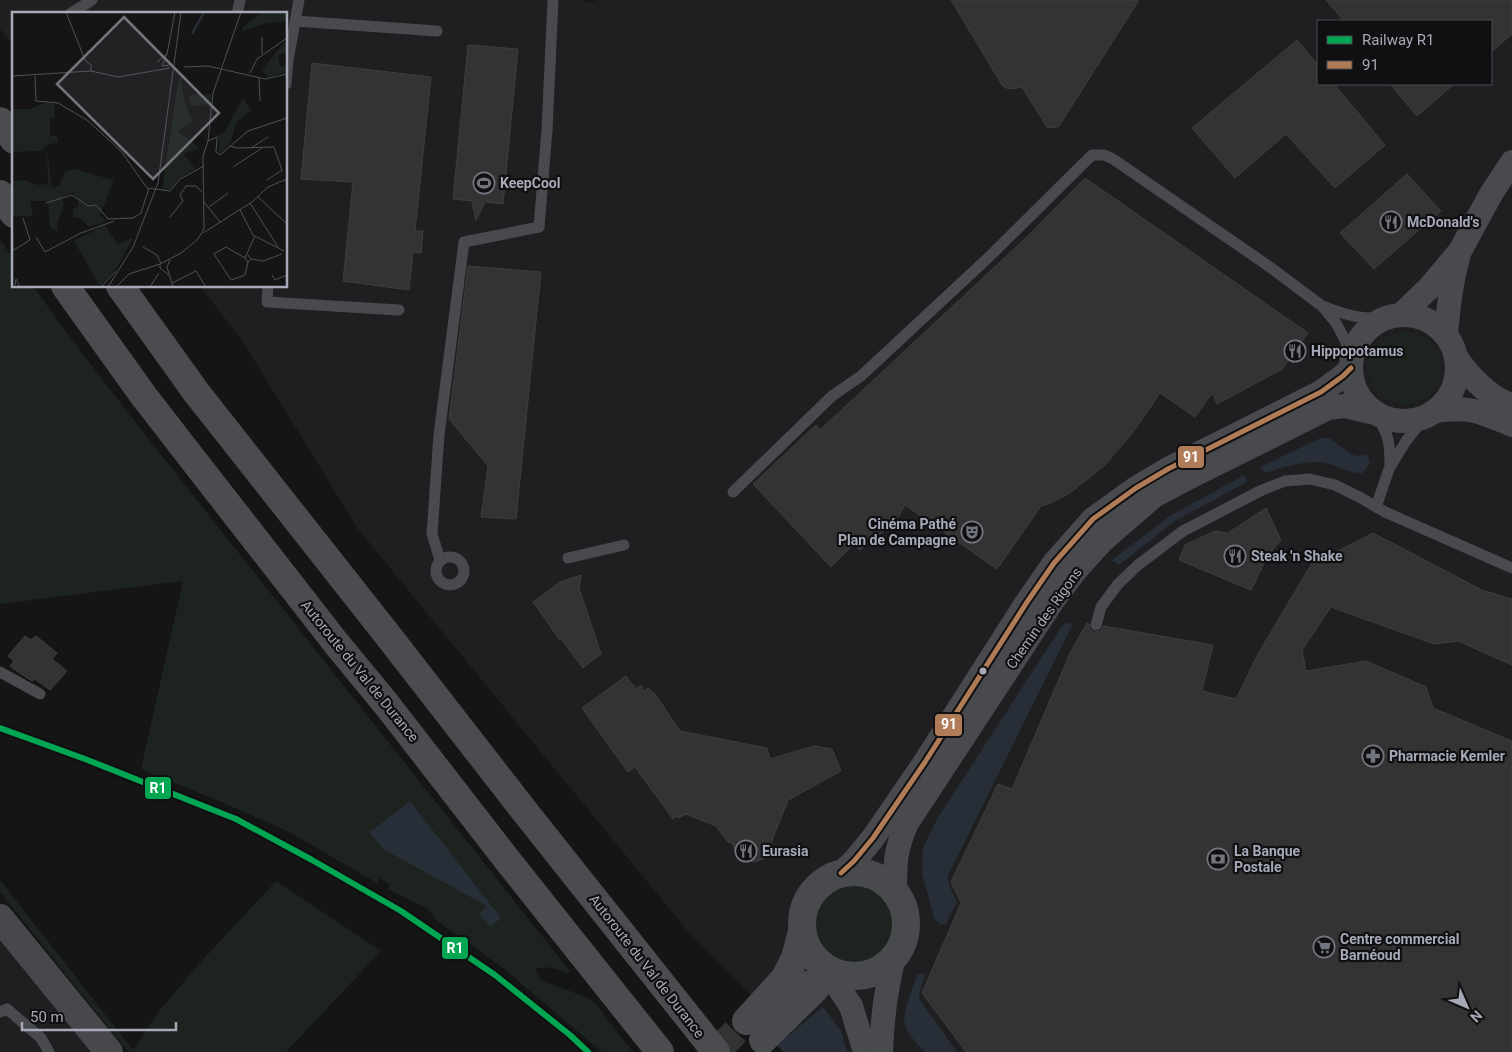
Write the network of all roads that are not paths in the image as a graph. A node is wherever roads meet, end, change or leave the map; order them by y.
1 (92, 0) edge
2 (299, 0) edge
3 (553, 0) edge
4 (73, 12) edge
5 (295, 21) junction
6 (437, 31) dead end
7 (288, 60) edge
8 (0, 121) edge
9 (12, 137) edge
10 (1512, 162) edge
11 (0, 194) edge
12 (12, 211) edge
13 (1460, 251) junction
14 (65, 288) edge
15 (121, 288) edge
16 (268, 288) edge
17 (1322, 306) junction
18 (399, 310) dead end
19 (1395, 316) junction
20 (1446, 335) junction
21 (1456, 357) junction
22 (1351, 363) junction
23 (1512, 406) edge
24 (1375, 413) junction
25 (1430, 414) junction
26 (1512, 425) edge
27 (1390, 469) junction
28 (732, 492) dead end
29 (1376, 507) junction
30 (624, 545) dead end
31 (568, 558) dead end
32 (440, 560) dead end
33 (1512, 568) edge
34 (1096, 625) dead end
35 (0, 672) edge
36 (40, 694) dead end
37 (841, 874) junction
38 (895, 892) junction
39 (0, 918) edge
40 (802, 932) junction
41 (894, 957) junction
42 (826, 969) junction
43 (778, 1004) dead end
44 (0, 1012) edge
45 (49, 1052) edge
46 (109, 1052) edge
47 (660, 1052) edge
48 (716, 1052) edge
49 (865, 1052) edge
50 (881, 1052) edge

1 - 4 lane
2 - 5 lane
3 - 32 lane
5 - 6 lane
5 - 7 lane
8 - 9 highway
10 - 13 street
11 - 12 highway
13 - 19 street
13 - 20 street
14 - 47 highway, Autoroute du Val de Durance
15 - 48 highway, Autoroute du Val de Durance
16 - 18 lane
17 - 19 lane
17 - 22 lane
17 - 28 lane
19 - 20 street
19 - 22 street
20 - 21 street
21 - 23 street
21 - 25 street
22 - 24 street
22 - 37 street, Chemin des Rigons
24 - 25 street
24 - 27 lane
24 - 38 street, Chemin des Rigons
25 - 26 street
25 - 27 lane
27 - 29 lane
29 - 33 lane
29 - 34 lane
30 - 31 lane
35 - 36 lane
37 - 38 street
37 - 40 street
38 - 41 street
39 - 46 main road
40 - 42 street
40 - 42 street
41 - 42 street
41 - 50 street
42 - 43 lane
42 - 49 street
44 - 45 lane

